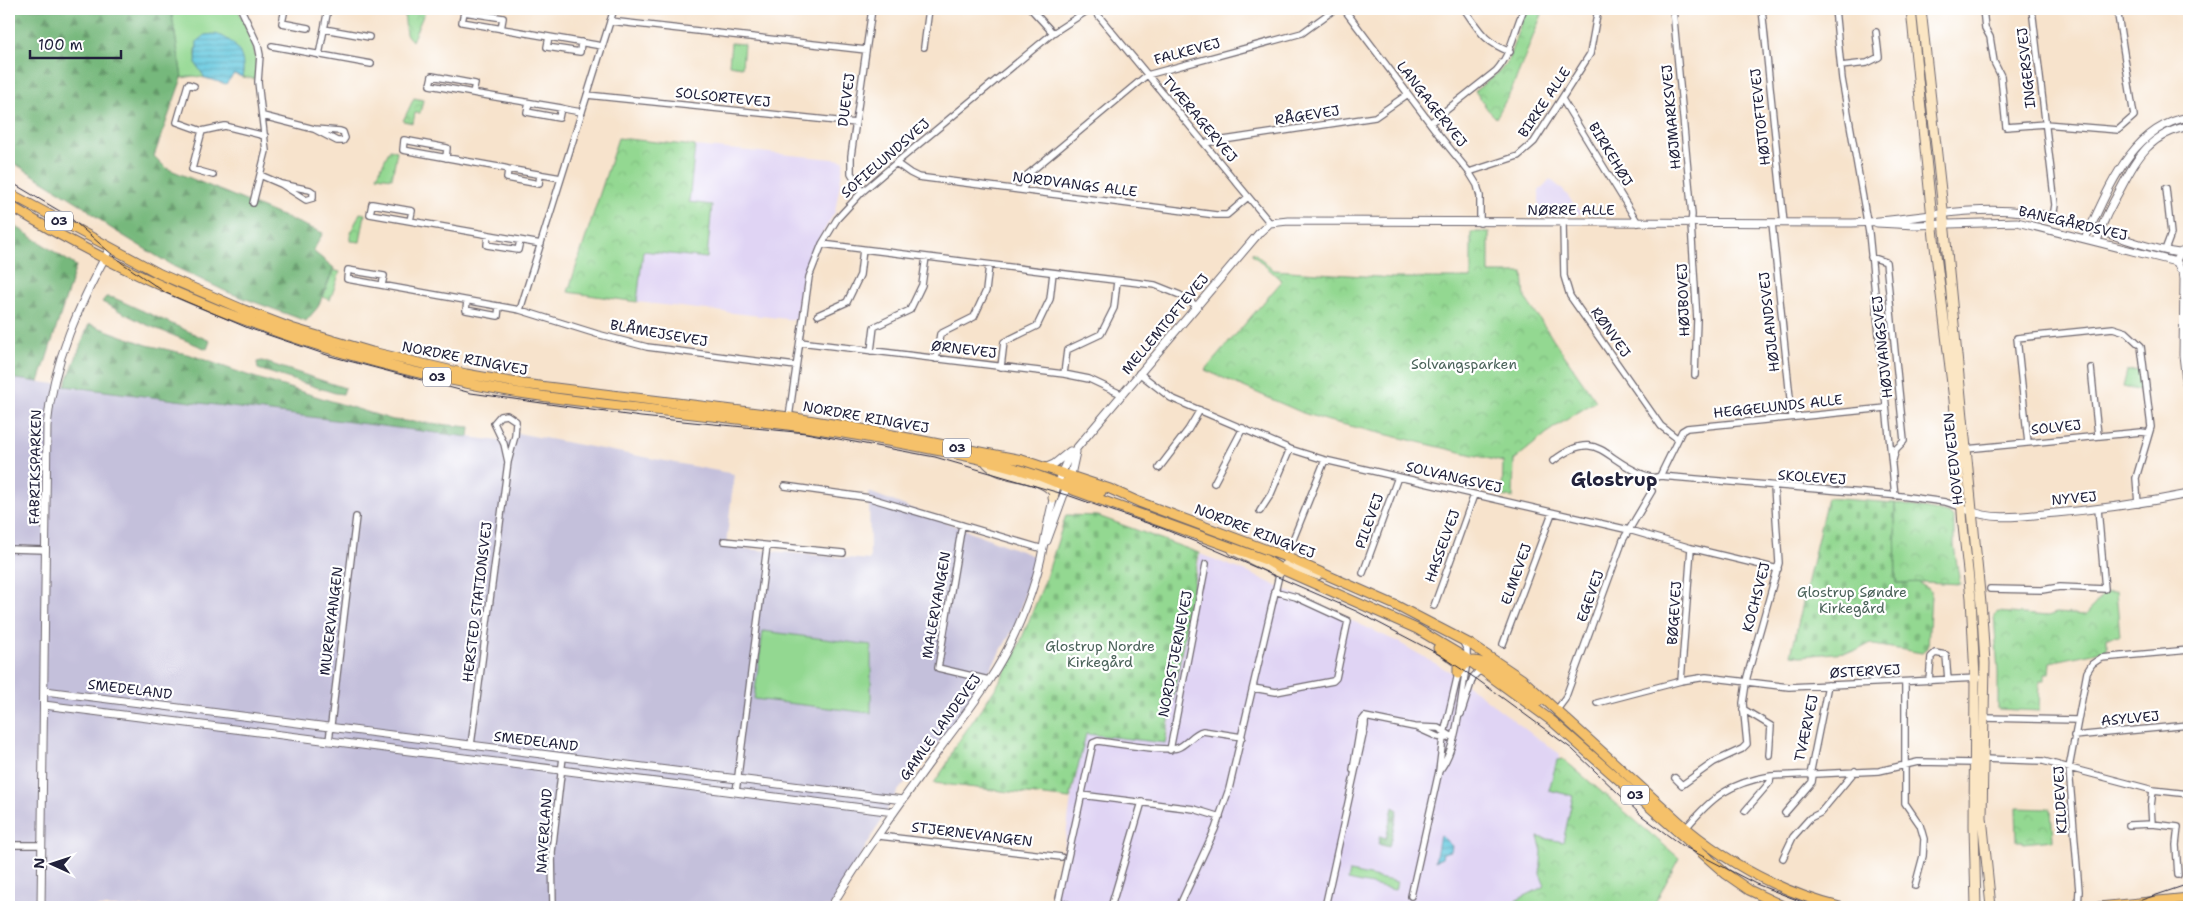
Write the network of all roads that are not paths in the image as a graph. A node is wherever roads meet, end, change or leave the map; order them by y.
1 (241, 9) edge
2 (285, 9) edge
3 (328, 9) edge
4 (614, 9) edge
5 (872, 9) edge
6 (929, 9) edge
7 (1031, 9) edge
8 (1091, 9) edge
9 (1335, 9) edge
10 (1344, 9) edge
11 (1464, 9) edge
12 (1524, 9) edge
13 (1598, 9) edge
14 (1673, 9) edge
15 (1762, 9) edge
16 (1835, 9) edge
17 (1910, 9) edge
18 (1920, 9) edge
19 (1983, 9) edge
20 (2032, 9) edge
21 (2117, 9) edge
22 (610, 21) junction
23 (308, 28) dead end
24 (324, 29) junction
25 (501, 29) junction
26 (1876, 32) dead end
27 (1053, 33) junction
28 (369, 37) dead end
29 (549, 37) junction
30 (581, 42) junction
31 (272, 46) dead end
32 (602, 46) junction
33 (924, 47) dead end
34 (866, 50) junction
35 (1510, 52) junction
36 (319, 55) junction
37 (371, 64) dead end
38 (1841, 66) junction
39 (1147, 75) junction
40 (194, 86) dead end
41 (473, 93) junction
42 (1408, 94) junction
43 (587, 95) junction
44 (1562, 99) junction
45 (528, 103) junction
46 (561, 108) junction
47 (582, 112) junction
48 (263, 116) junction
49 (2189, 117) edge
50 (856, 123) junction
51 (1430, 123) junction
52 (2045, 124) junction
53 (2189, 126) edge
54 (314, 129) junction
55 (202, 131) junction
56 (265, 136) junction
57 (1204, 143) junction
58 (446, 158) junction
59 (896, 163) junction
60 (508, 169) junction
61 (1469, 172) junction
62 (540, 174) junction
63 (213, 175) dead end
64 (260, 175) junction
65 (561, 178) junction
66 (281, 184) junction
67 (2166, 188) dead end
68 (1023, 190) junction
69 (862, 192) junction
70 (9, 193) edge
71 (1248, 197) junction
72 (253, 204) dead end
73 (9, 205) edge
74 (1931, 214) junction
75 (1943, 214) junction
76 (2053, 217) junction
77 (410, 221) junction
78 (1870, 222) junction
79 (1270, 223) junction
80 (1480, 223) junction
81 (1563, 223) junction
82 (1638, 223) junction
83 (1772, 223) junction
84 (1784, 223) junction
85 (1691, 224) junction
86 (1944, 224) junction
87 (1932, 225) junction
88 (2090, 228) junction
89 (2100, 231) junction
90 (488, 235) junction
91 (2085, 239) junction
92 (520, 240) junction
93 (2096, 242) junction
94 (541, 244) junction
95 (822, 244) junction
96 (110, 248) junction
97 (862, 250) junction
98 (2165, 250) junction
99 (2189, 250) edge
100 (2179, 254) junction
101 (1871, 257) junction
102 (926, 258) junction
103 (104, 259) junction
104 (2176, 262) junction
105 (989, 265) junction
106 (2186, 271) edge
107 (1053, 273) junction
108 (2189, 278) edge
109 (1117, 281) junction
110 (382, 286) junction
111 (468, 301) junction
112 (500, 306) junction
113 (1197, 306) junction
114 (520, 310) junction
115 (818, 316) dead end
116 (2187, 339) edge
117 (800, 342) junction
118 (871, 351) junction
119 (936, 359) junction
120 (2189, 362) edge
121 (796, 366) junction
122 (1001, 366) junction
123 (2091, 368) dead end
124 (1139, 373) junction
125 (1064, 374) junction
126 (1696, 375) dead end
127 (1121, 394) junction
128 (2189, 407) edge
129 (1886, 408) junction
130 (1200, 410) junction
131 (789, 417) junction
132 (1792, 417) junction
133 (1243, 428) junction
134 (2149, 434) junction
135 (2098, 435) junction
136 (1889, 436) junction
137 (1678, 439) junction
138 (1080, 442) junction
139 (2028, 443) junction
140 (1901, 444) junction
141 (1290, 449) junction
142 (1966, 449) junction
143 (1325, 460) junction
144 (508, 462) junction
145 (987, 462) junction
146 (1553, 462) dead end
147 (1892, 462) junction
148 (1047, 467) junction
149 (1159, 468) dead end
150 (1660, 476) junction
151 (1398, 477) junction
152 (1065, 480) junction
153 (1214, 483) dead end
154 (785, 486) dead end
155 (1774, 487) junction
156 (1652, 491) dead end
157 (2189, 494) edge
158 (1474, 495) junction
159 (1895, 496) junction
160 (1054, 498) junction
161 (2138, 504) junction
162 (1961, 507) junction
163 (2098, 509) junction
164 (1260, 512) dead end
165 (1972, 512) junction
166 (1552, 513) junction
167 (356, 517) dead end
168 (962, 525) junction
169 (1629, 530) junction
170 (724, 541) dead end
171 (1292, 542) dead end
172 (767, 546) junction
173 (1691, 548) junction
174 (9, 549) edge
175 (1043, 549) junction
176 (46, 550) junction
177 (843, 553) dead end
178 (1286, 557) junction
179 (1206, 564) dead end
180 (1778, 569) junction
181 (1280, 571) junction
182 (1364, 572) dead end
183 (1335, 578) junction
184 (1990, 589) dead end
185 (1274, 591) junction
186 (1434, 606) dead end
187 (1390, 617) junction
188 (1459, 638) junction
189 (1503, 644) dead end
190 (2189, 650) edge
191 (1468, 661) junction
192 (1484, 672) junction
193 (1458, 674) junction
194 (1974, 678) junction
195 (1984, 678) junction
196 (989, 680) junction
197 (1948, 680) junction
198 (1682, 681) junction
199 (1746, 681) junction
200 (1929, 681) junction
201 (1905, 682) junction
202 (1828, 685) junction
203 (1253, 688) junction
204 (45, 691) junction
205 (1597, 703) dead end
206 (44, 705) junction
207 (1743, 709) junction
208 (1556, 711) junction
209 (1984, 718) junction
210 (2077, 720) junction
211 (2189, 725) edge
212 (1414, 726) junction
213 (331, 727) junction
214 (1445, 730) junction
215 (2074, 736) junction
216 (1242, 737) junction
217 (1453, 737) junction
218 (1443, 738) junction
219 (329, 741) junction
220 (450, 742) junction
221 (471, 745) junction
222 (1170, 750) junction
223 (1769, 755) dead end
224 (448, 756) junction
225 (563, 757) junction
226 (1978, 761) junction
227 (1906, 764) junction
228 (2069, 768) junction
229 (562, 771) junction
230 (1439, 771) junction
231 (1855, 772) junction
232 (1811, 775) junction
233 (1771, 776) junction
234 (738, 778) junction
235 (1675, 778) dead end
236 (2153, 790) junction
237 (736, 792) junction
238 (2189, 794) edge
239 (1081, 795) junction
240 (903, 800) junction
241 (1142, 802) junction
242 (1745, 811) dead end
243 (894, 812) junction
244 (1785, 813) dead end
245 (1220, 817) junction
246 (2152, 824) junction
247 (2129, 825) dead end
248 (1687, 826) junction
249 (1974, 826) junction
250 (879, 836) junction
251 (9, 845) edge
252 (40, 845) junction
253 (1061, 857) dead end
254 (1783, 858) dead end
255 (2178, 876) dead end
256 (1915, 886) dead end
257 (1411, 896) dead end
258 (2189, 898) edge
259 (1058, 904) edge
260 (41, 907) edge
261 (553, 907) edge
262 (831, 907) edge
263 (1078, 907) edge
264 (1111, 907) edge
265 (1179, 907) edge
266 (1325, 907) edge
267 (1785, 907) edge
268 (1840, 907) edge
269 (1976, 907) edge
270 (1982, 907) edge
271 (1991, 907) edge
272 (2078, 907) edge
273 (2099, 907) edge

1 - 48 street
2 - 23 street
3 - 24 street
4 - 22 street
5 - 34 street, DUEVEJ
6 - 33 street
7 - 27 street
8 - 27 street, SOFIELUNDSVEJ
8 - 39 street, TVÆRAGERVEJ
9 - 39 street, FALKEVEJ
10 - 42 street, LANGAGERVEJ
11 - 35 street
12 - 35 street
13 - 44 street, BIRKE ALLE
14 - 85 street, HØJMARKSVEJ
15 - 84 street, HØJTOFTEVEJ
16 - 38 street, HØJVANGSVEJ
17 - 74 main road, HOVEDVEJEN
18 - 75 main road, HOVEDVEJEN
19 - 52 street
20 - 52 street, INGERSVEJ
21 - 52 street
22 - 32 street
22 - 34 street
24 - 28 street
24 - 36 street
25 - 25 street
25 - 29 street
26 - 38 street
27 - 59 street, SOFIELUNDSVEJ
29 - 30 street
29 - 30 street
30 - 32 street
31 - 36 street
32 - 43 street
34 - 50 street, DUEVEJ
35 - 51 street
36 - 37 street
38 - 78 street, HØJVANGSVEJ
39 - 57 street, TVÆRAGERVEJ
39 - 68 street, FALKEVEJ
40 - 55 street
41 - 41 street
41 - 45 street
42 - 51 street, LANGAGERVEJ
42 - 57 street, RÅGEVEJ
43 - 47 street
43 - 50 street, SOLSORTEVEJ
44 - 61 street, BIRKE ALLE
44 - 82 street, BIRKEHØJ
45 - 46 street
45 - 46 street
46 - 47 street
47 - 65 street
48 - 54 street
48 - 56 street
49 - 88 street
50 - 69 street, DUEVEJ
51 - 61 street, LANGAGERVEJ
52 - 76 street, INGERSVEJ
53 - 89 street
54 - 54 street
55 - 56 street
55 - 63 street
56 - 64 street
57 - 71 street, TVÆRAGERVEJ
58 - 58 street
58 - 60 street
59 - 68 street, NORDVANGS ALLE
59 - 69 street, SOFIELUNDSVEJ
60 - 62 street
60 - 62 street
61 - 80 street, LANGAGERVEJ
62 - 65 street
64 - 66 street
64 - 72 street
65 - 94 street
66 - 66 street
67 - 98 street
68 - 71 street, NORDVANGS ALLE
69 - 95 street, SOFIELUNDSVEJ
70 - 96 main road, NORDRE RINGVEJ / O3
71 - 79 street, TVÆRAGERVEJ
73 - 103 main road, NORDRE RINGVEJ / O3
74 - 75 street, NØRRE ALLE
74 - 78 street, NØRRE ALLE
74 - 87 main road, HOVEDVEJEN
75 - 76 street, BANEGÅRDSVEJ
75 - 86 main road, HOVEDVEJEN
76 - 88 street, BANEGÅRDSVEJ
77 - 77 street
77 - 90 street
78 - 84 street, NØRRE ALLE
78 - 87 street, NØRRE ALLE
78 - 101 street, HØJVANGSVEJ
79 - 80 street, NØRRE ALLE
79 - 113 street, MELLEMTOFTEVEJ
80 - 81 street, NØRRE ALLE
81 - 82 street, NØRRE ALLE
81 - 137 street, RØNVEJ
82 - 85 street, NØRRE ALLE
83 - 84 street, NØRRE ALLE
83 - 85 street, NØRRE ALLE
83 - 132 street, HØJLANDSVEJ
85 - 126 street, HØJBOVEJ
86 - 87 street, BANEGÅRDSVEJ
86 - 91 street, BANEGÅRDSVEJ
86 - 142 main road, HOVEDVEJEN
87 - 162 main road, HOVEDVEJEN
88 - 89 street, BANEGÅRDSVEJ
88 - 91 street
89 - 93 street
89 - 98 street, BANEGÅRDSVEJ
90 - 92 street
90 - 92 street
91 - 93 street, BANEGÅRDSVEJ
92 - 94 street
93 - 104 street, BANEGÅRDSVEJ
94 - 114 street
95 - 97 street
95 - 117 street, SOFIELUNDSVEJ
96 - 103 street, FABRIKSPARKEN
96 - 131 main road, NORDRE RINGVEJ / O3
97 - 102 street
97 - 115 street
98 - 100 street, BANEGÅRDSVEJ
99 - 100 street
100 - 104 street
101 - 129 street, HØJVANGSVEJ
101 - 140 street, HØJVANGSVEJ
102 - 105 street
102 - 118 street
103 - 145 main road, NORDRE RINGVEJ / O3
103 - 176 street, FABRIKSPARKEN
104 - 106 street
105 - 107 street
105 - 119 street
106 - 116 street
107 - 109 street
107 - 122 street
108 - 116 street
109 - 113 street
109 - 125 street
110 - 110 street, BLÅMEJSEVEJ
110 - 111 street, BLÅMEJSEVEJ
111 - 112 street, BLÅMEJSEVEJ
111 - 112 street
112 - 114 street, BLÅMEJSEVEJ
113 - 124 street, MELLEMTOFTEVEJ
114 - 121 street, BLÅMEJSEVEJ
116 - 120 street
116 - 128 street
117 - 118 street, ØRNEVEJ
117 - 121 street, SOFIELUNDSVEJ
118 - 119 street, ØRNEVEJ
119 - 122 street, ØRNEVEJ
121 - 131 street, SOFIELUNDSVEJ
122 - 125 street, ØRNEVEJ
123 - 135 street
124 - 127 street, MELLEMTOFTEVEJ
124 - 130 street, SOLVANGSVEJ
125 - 127 street, ØRNEVEJ
127 - 138 street, MELLEMTOFTEVEJ
129 - 132 street, HEGGELUNDS ALLE
129 - 136 street, HØJVANGSVEJ
130 - 133 street, SOLVANGSVEJ
130 - 149 street
131 - 148 main road, NORDRE RINGVEJ / O3
132 - 137 street, HEGGELUNDS ALLE
133 - 141 street, SOLVANGSVEJ
133 - 153 street
134 - 135 street, SOLVEJ
134 - 139 street
134 - 161 street
135 - 139 street, SOLVEJ
136 - 140 street
136 - 147 street, HØJVANGSVEJ
137 - 150 street
138 - 148 street, MELLEMTOFTEVEJ
138 - 152 street, MELLEMTOFTEVEJ
139 - 142 street, SOLVEJ
140 - 147 street, HØJVANGSVEJ
141 - 143 street, SOLVANGSVEJ
141 - 164 street
142 - 165 main road, HOVEDVEJEN
143 - 151 street, SOLVANGSVEJ
143 - 171 street
144 - 144 street, HERSTED STATIONSVEJ
144 - 221 street, HERSTED STATIONSVEJ
145 - 152 main road, NORDRE RINGVEJ / O3
145 - 160 main road
146 - 150 street, SKOLEVEJ
147 - 159 street, HØJVANGSVEJ
148 - 152 main road, NORDRE RINGVEJ / O3
150 - 155 street, SKOLEVEJ
151 - 158 street, SOLVANGSVEJ
151 - 182 street, PILEVEJ
152 - 160 street, GAMLE LANDEVEJ
152 - 175 street, GAMLE LANDEVEJ
152 - 178 main road, NORDRE RINGVEJ / O3
152 - 181 main road, NORDRE RINGVEJ / O3
154 - 168 street
155 - 159 street, SKOLEVEJ
155 - 180 street, KOCHSVEJ
156 - 169 street, EGEVEJ
157 - 161 street, NYVEJ
158 - 166 street, SOLVANGSVEJ
158 - 186 street, HASSELVEJ
159 - 162 street, SKOLEVEJ
160 - 175 street, GAMLE LANDEVEJ
161 - 163 street, NYVEJ
162 - 165 street, NYVEJ
162 - 194 main road, HOVEDVEJEN
163 - 165 street, NYVEJ
163 - 184 street
165 - 195 main road, HOVEDVEJEN
166 - 169 street, SOLVANGSVEJ
166 - 189 street, ELMEVEJ
167 - 213 street, MURERVANGEN
168 - 175 street
168 - 196 street, MALERVANGEN
169 - 173 street, SOLVANGSVEJ
169 - 208 street, EGEVEJ
170 - 172 street
172 - 177 street
172 - 234 street
173 - 180 street, SOLVANGSVEJ
173 - 198 street, BØGEVEJ
174 - 176 street
175 - 196 street, GAMLE LANDEVEJ
176 - 204 street, FABRIKSPARKEN
178 - 181 street
178 - 183 main road, NORDRE RINGVEJ / O3
179 - 222 street, NORDSTJERNEVEJ
180 - 199 street, KOCHSVEJ
181 - 183 main road
181 - 185 street
181 - 187 main road, NORDRE RINGVEJ / O3
183 - 188 main road, NORDRE RINGVEJ / O3
185 - 203 street
185 - 203 street
187 - 191 main road, NORDRE RINGVEJ / O3
187 - 193 main road
188 - 191 street
188 - 208 main road, NORDRE RINGVEJ / O3
190 - 210 street, KILDEVEJ
191 - 192 main road, NORDRE RINGVEJ / O3
191 - 193 main road
191 - 208 main road
191 - 217 street
192 - 217 street
192 - 267 main road, NORDRE RINGVEJ / O3
193 - 214 street
194 - 195 street, ØSTERVEJ
194 - 197 street, ØSTERVEJ
194 - 226 main road, HOVEDVEJEN
195 - 209 main road, HOVEDVEJEN
196 - 240 street, GAMLE LANDEVEJ
197 - 200 street, ØSTERVEJ
197 - 200 street
198 - 199 street, ØSTERVEJ
198 - 205 street, ØSTERVEJ
199 - 202 street, ØSTERVEJ
199 - 207 street
200 - 201 street, ØSTERVEJ
201 - 202 street, ØSTERVEJ
201 - 227 street
202 - 232 street, TVÆRVEJ
203 - 216 street
204 - 206 street, FABRIKSPARKEN
204 - 213 street, SMEDELAND
206 - 219 street, SMEDELAND
206 - 252 street, FABRIKSPARKEN
207 - 223 street
207 - 235 street
208 - 248 main road, NORDRE RINGVEJ / O3
209 - 210 street
209 - 226 main road, HOVEDVEJEN
210 - 215 street, KILDEVEJ
211 - 215 street, ASYLVEJ
212 - 214 street
212 - 218 street
212 - 266 street
213 - 219 street
213 - 220 street, SMEDELAND
214 - 217 street
214 - 218 street
215 - 228 street, KILDEVEJ
216 - 222 street
216 - 245 street
217 - 218 street
217 - 230 street
218 - 230 street
219 - 224 street, SMEDELAND
220 - 221 street, SMEDELAND
220 - 224 street
221 - 225 street, SMEDELAND
222 - 239 street
224 - 229 street, SMEDELAND
225 - 229 street, NAVERLAND
225 - 234 street, SMEDELAND
226 - 227 street
226 - 228 street
226 - 249 main road, HOVEDVEJEN
226 - 271 main road, HOVEDVEJEN
227 - 231 street
227 - 256 street
228 - 236 street
228 - 272 street, KILDEVEJ
229 - 237 street, SMEDELAND
229 - 261 street, NAVERLAND
230 - 257 street
231 - 232 street
231 - 254 street
232 - 233 street
232 - 244 street
233 - 242 street
233 - 248 street
234 - 237 street
234 - 240 street, SMEDELAND
236 - 238 street
236 - 246 street
237 - 243 street, SMEDELAND
239 - 241 street
239 - 259 street
240 - 243 street, GAMLE LANDEVEJ
241 - 245 street
241 - 264 street
243 - 250 street, GAMLE LANDEVEJ
245 - 265 street
246 - 247 street
246 - 255 street
248 - 268 main road, NORDRE RINGVEJ / O3
249 - 269 main road, HOVEDVEJEN
249 - 270 main road
250 - 253 street, STJERNEVANGEN
250 - 262 street, GAMLE LANDEVEJ
251 - 252 street
252 - 260 street, FABRIKSPARKEN
258 - 273 main road
259 - 263 street

